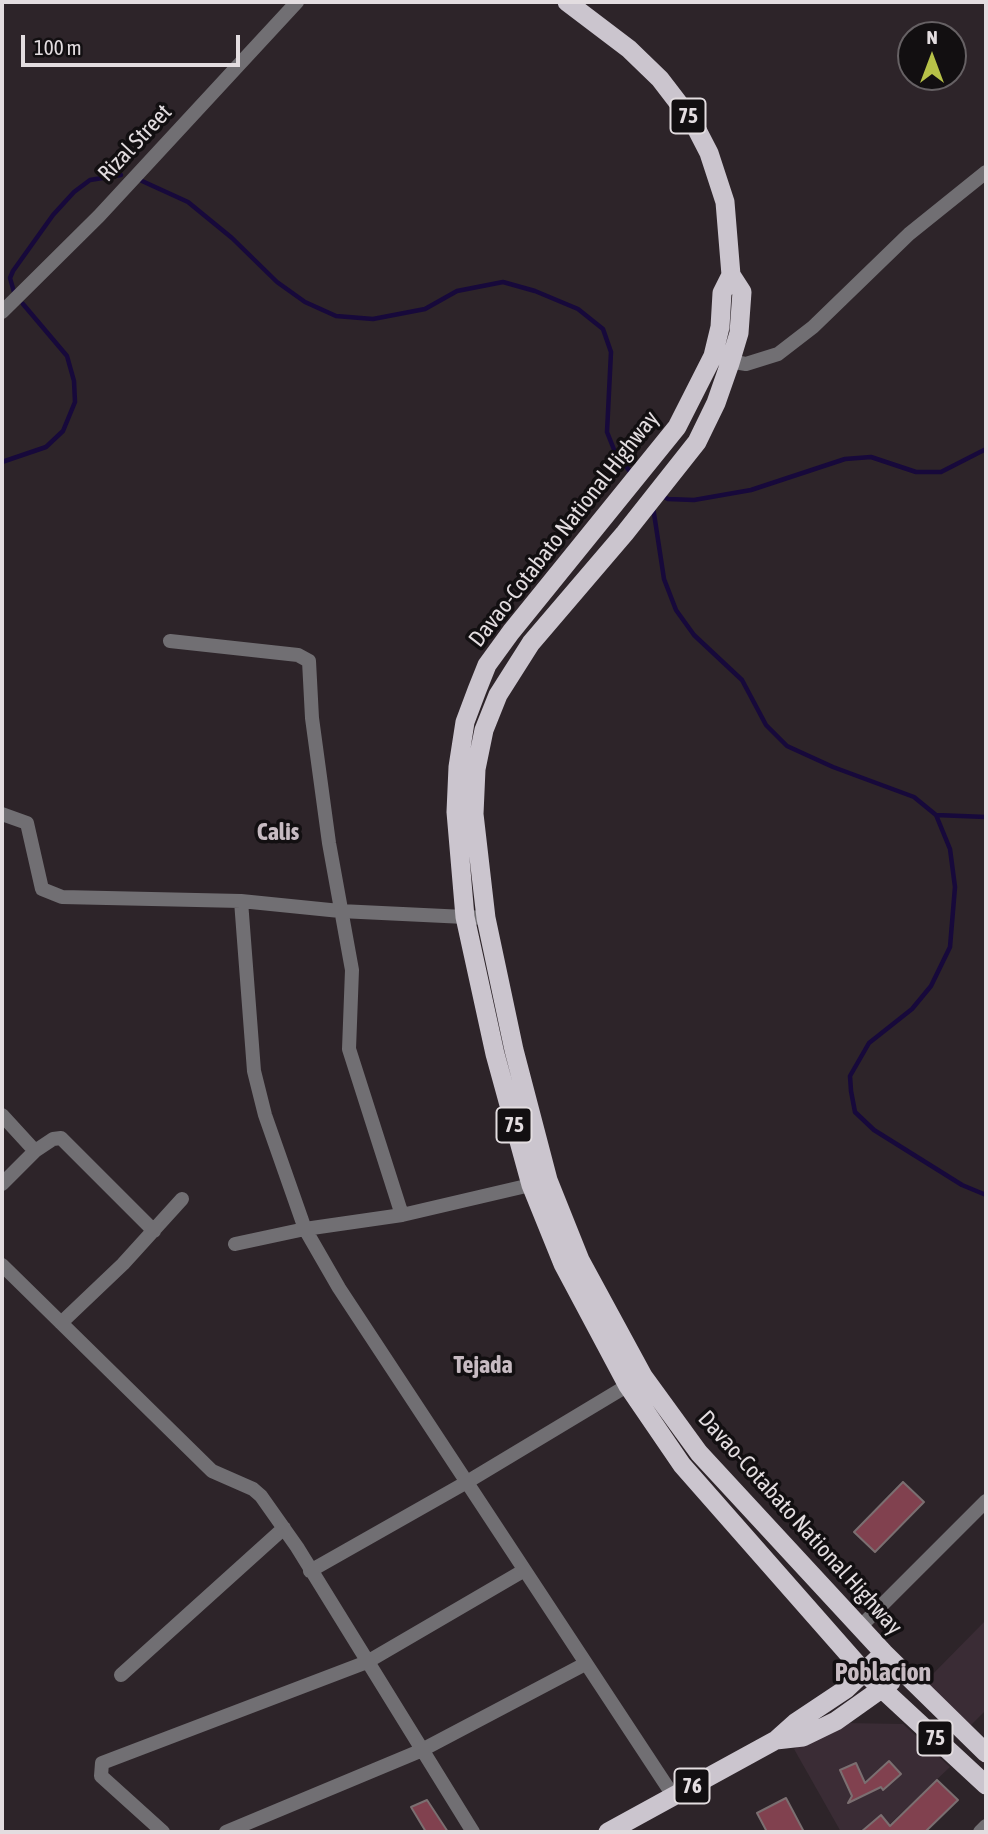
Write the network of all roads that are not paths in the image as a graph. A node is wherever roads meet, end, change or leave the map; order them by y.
1 (297, 2) edge
2 (567, 2) edge
3 (986, 172) edge
4 (2, 312) edge
5 (721, 360) junction
6 (170, 641) dead end
7 (2, 814) edge
8 (241, 901) junction
9 (340, 911) junction
10 (465, 917) junction
11 (486, 919) junction
12 (2, 1115) edge
13 (35, 1151) junction
14 (540, 1183) junction
15 (2, 1184) edge
16 (182, 1199) dead end
17 (402, 1215) junction
18 (305, 1229) junction
19 (154, 1231) junction
20 (235, 1244) dead end
21 (2, 1265) edge
22 (61, 1323) junction
23 (635, 1381) junction
24 (467, 1482) junction
25 (986, 1501) edge
26 (284, 1528) junction
27 (310, 1571) junction
28 (523, 1571) junction
29 (860, 1627) junction
30 (884, 1653) junction
31 (367, 1662) junction
32 (585, 1664) junction
33 (902, 1671) junction
34 (865, 1673) junction
35 (121, 1675) dead end
36 (883, 1691) junction
37 (776, 1740) junction
38 (420, 1751) junction
39 (986, 1753) edge
40 (986, 1784) edge
41 (674, 1797) junction
42 (986, 1826) edge
43 (618, 1830) edge
44 (163, 1832) edge
45 (226, 1832) edge
46 (473, 1832) edge
47 (980, 1832) edge

1 - 4 street, Rizal Street
2 - 5 highway, Davao-Cotabato National Highway / 75
3 - 5 street
5 - 10 highway, Davao-Cotabato National Highway / 75
5 - 11 highway, Davao-Cotabato National Highway / 75
6 - 9 street
7 - 8 street
8 - 9 street
8 - 18 street
9 - 10 street
9 - 17 street
10 - 11 street
10 - 14 highway, Davao-Cotabato National Highway / 75
11 - 14 highway, Davao-Cotabato National Highway / 75
12 - 13 street
13 - 15 street
13 - 19 street
14 - 17 street
14 - 23 highway, Davao-Cotabato National Highway / 75
16 - 19 street
17 - 18 street
18 - 20 street
18 - 24 street
19 - 22 street
21 - 22 street
22 - 26 street
23 - 24 street
23 - 29 highway, Davao-Cotabato National Highway / 75
23 - 34 highway, Davao-Cotabato National Highway / 75
24 - 27 street
24 - 28 street
25 - 29 street
26 - 27 street
26 - 35 street
27 - 31 street
28 - 31 street
28 - 32 street
29 - 30 highway, Davao-Cotabato National Highway / 75
30 - 33 highway, Davao-Cotabato National Highway / 75
30 - 34 highway, 76
31 - 38 street
31 - 44 street
32 - 38 street
32 - 41 street
33 - 36 highway, 76
33 - 39 highway, Davao-Cotabato National Highway / 75
34 - 36 highway, Davao-Cotabato National Highway / 75
34 - 37 highway, 76
36 - 37 highway, 76
36 - 40 highway, Davao-Cotabato National Highway / 75
37 - 41 highway, 76
38 - 45 street
38 - 46 street
41 - 43 highway, 76
42 - 47 street

